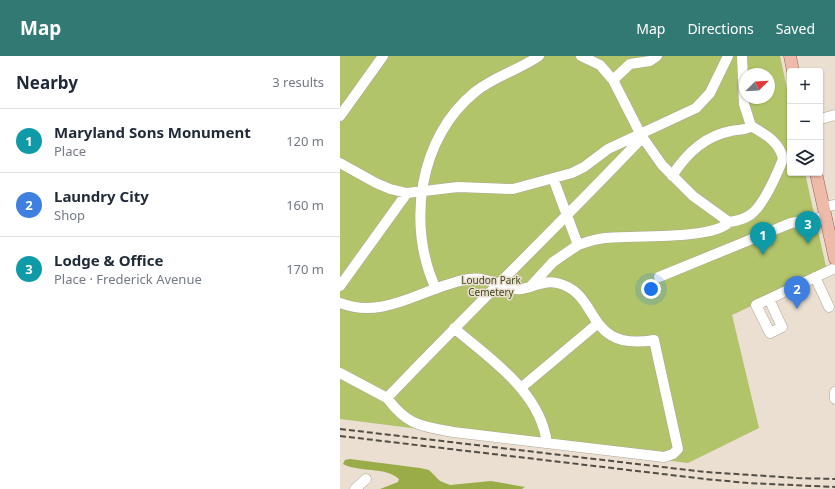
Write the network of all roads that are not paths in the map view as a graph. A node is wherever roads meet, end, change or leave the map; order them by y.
1 (383, 56) edge
2 (539, 56) edge
3 (581, 56) edge
4 (657, 56) edge
5 (728, 56) edge
6 (742, 56) edge
7 (790, 56) edge
8 (792, 68) edge
9 (614, 80) junction
10 (835, 115) edge
11 (340, 116) edge
12 (823, 118) edge
13 (751, 126) junction
14 (641, 135) junction
15 (340, 162) edge
16 (672, 176) junction
17 (817, 176) edge
18 (553, 178) junction
19 (422, 191) junction
20 (407, 193) junction
21 (828, 210) edge
22 (567, 214) junction
23 (729, 222) junction
24 (832, 233) edge
25 (578, 245) junction
26 (835, 259) edge
27 (835, 268) edge
28 (659, 277) dead end
29 (815, 277) junction
30 (498, 283) junction
31 (340, 286) edge
32 (531, 286) junction
33 (436, 289) junction
34 (769, 299) dead end
35 (340, 303) edge
36 (829, 307) dead end
37 (597, 324) junction
38 (454, 328) junction
39 (340, 373) edge
40 (522, 387) junction
41 (835, 392) edge
42 (387, 398) junction
43 (835, 399) edge
44 (547, 443) junction
45 (366, 479) dead end
46 (355, 489) edge

1 - 11 street
2 - 19 street
3 - 9 street
4 - 9 street
5 - 14 street
6 - 13 street
7 - 8 main road
9 - 14 street
10 - 12 street
13 - 16 street
13 - 23 street
14 - 16 street
14 - 18 street
14 - 22 street
15 - 20 street
16 - 23 street
17 - 21 main road
18 - 19 street
18 - 22 street
19 - 20 street
19 - 33 street
20 - 31 street
21 - 24 main road
21 - 28 street
22 - 25 street
22 - 30 street
23 - 25 street
24 - 26 main road
25 - 32 street
27 - 29 street
29 - 34 street
29 - 36 street
30 - 32 street
30 - 33 street
30 - 38 street
32 - 37 street
33 - 35 street
37 - 40 street
37 - 44 street
38 - 40 street
38 - 42 street
39 - 42 street
40 - 44 street
41 - 43 street
42 - 44 street
45 - 46 street

